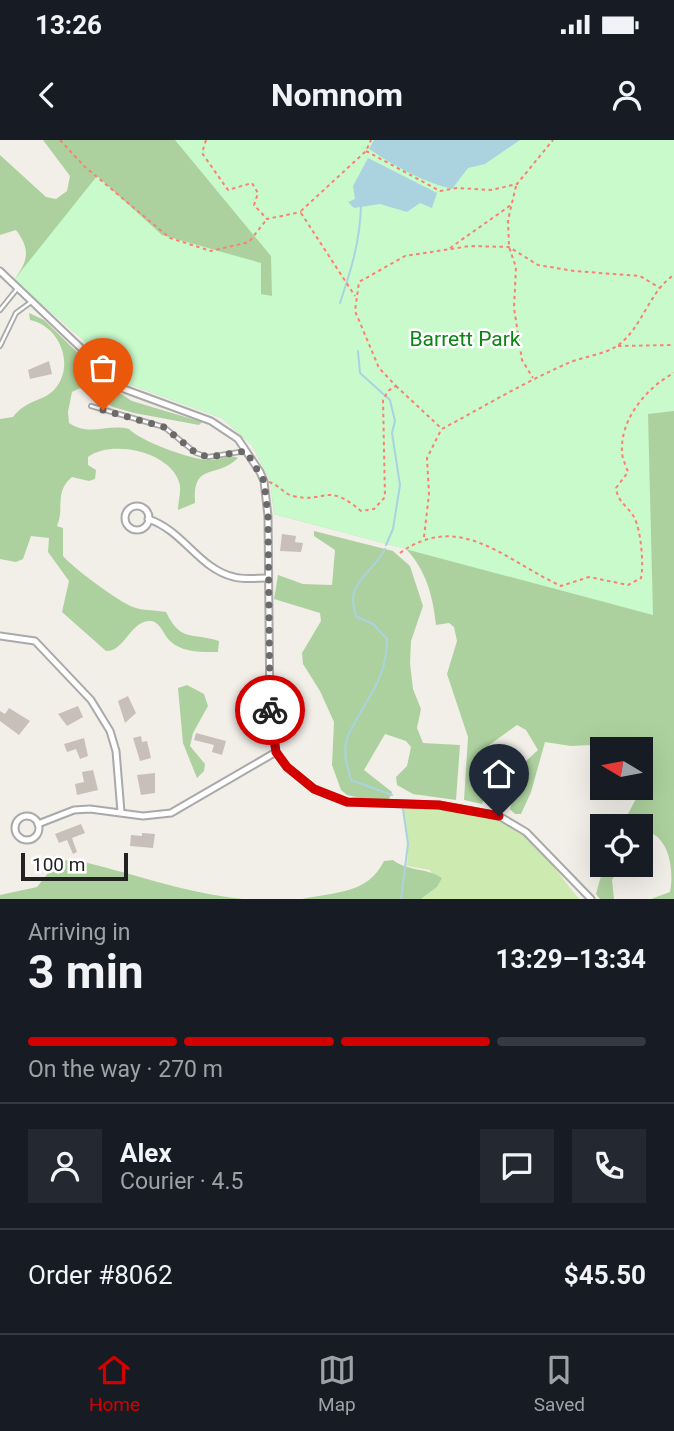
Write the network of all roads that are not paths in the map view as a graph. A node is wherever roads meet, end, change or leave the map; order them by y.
1 (0, 271) edge
2 (17, 289) junction
3 (31, 302) junction
4 (0, 310) edge
5 (2, 328) dead end
6 (7, 332) junction
7 (0, 346) edge
8 (91, 406) dead end
9 (246, 451) junction
10 (148, 519) junction
11 (267, 578) junction
12 (0, 636) edge
13 (276, 752) junction
14 (121, 812) junction
15 (38, 824) junction
16 (591, 899) edge

1 - 2 street
2 - 3 street
2 - 4 lane
3 - 6 lane
3 - 9 street
5 - 6 lane
6 - 7 lane
8 - 9 lane
9 - 11 street
10 - 10 street
10 - 11 street
11 - 13 street
12 - 14 street
13 - 14 street
13 - 16 street
14 - 15 street
15 - 15 street

